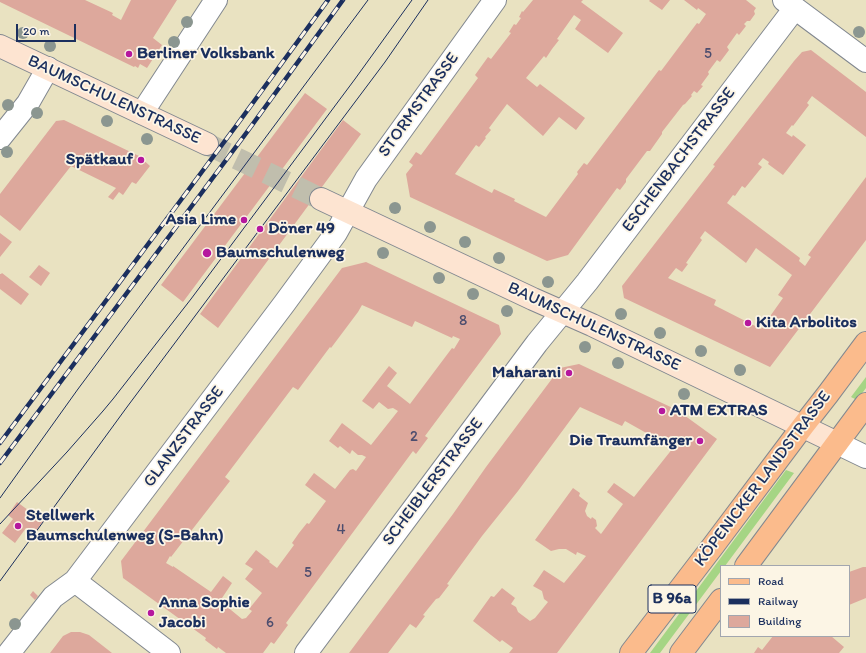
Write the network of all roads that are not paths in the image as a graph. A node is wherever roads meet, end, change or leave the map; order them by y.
1 (216, 0) edge
2 (495, 0) edge
3 (790, 4) edge
4 (0, 46) edge
5 (866, 61) edge
6 (48, 68) junction
7 (142, 113) junction
8 (0, 138) edge
9 (207, 144) tunnel mouth
10 (321, 200) tunnel mouth
11 (347, 212) junction
12 (563, 312) junction
13 (866, 343) edge
14 (866, 404) edge
15 (803, 426) junction
16 (837, 443) junction
17 (866, 457) edge
18 (747, 565) edge
19 (75, 581) junction
20 (720, 601) edge
21 (9, 653) edge
22 (169, 653) edge
23 (306, 653) edge
24 (631, 653) edge
25 (681, 653) edge

1 - 7 street
2 - 11 street, STORMSTRASSE
3 - 5 street
3 - 12 street, ESCHENBACHSTRASSE
4 - 6 main road, BAUMSCHULENSTRASSE
6 - 7 main road, BAUMSCHULENSTRASSE
6 - 8 street
7 - 9 main road, BAUMSCHULENSTRASSE
10 - 11 main road, BAUMSCHULENSTRASSE
11 - 12 main road, BAUMSCHULENSTRASSE
11 - 19 street, GLANZSTRASSE
12 - 15 main road, BAUMSCHULENSTRASSE
12 - 23 street, SCHEIBLERSTRASSE
13 - 15 main road, KÖPENICKER LANDSTRASSE / B 96a
14 - 16 main road
15 - 16 main road, BAUMSCHULENSTRASSE
15 - 24 main road, KÖPENICKER LANDSTRASSE / B 96a
16 - 17 street, BAUMSCHULENSTRASSE
16 - 18 main road
19 - 21 street, GLANZSTRASSE
19 - 22 street
20 - 25 main road, B 96a

